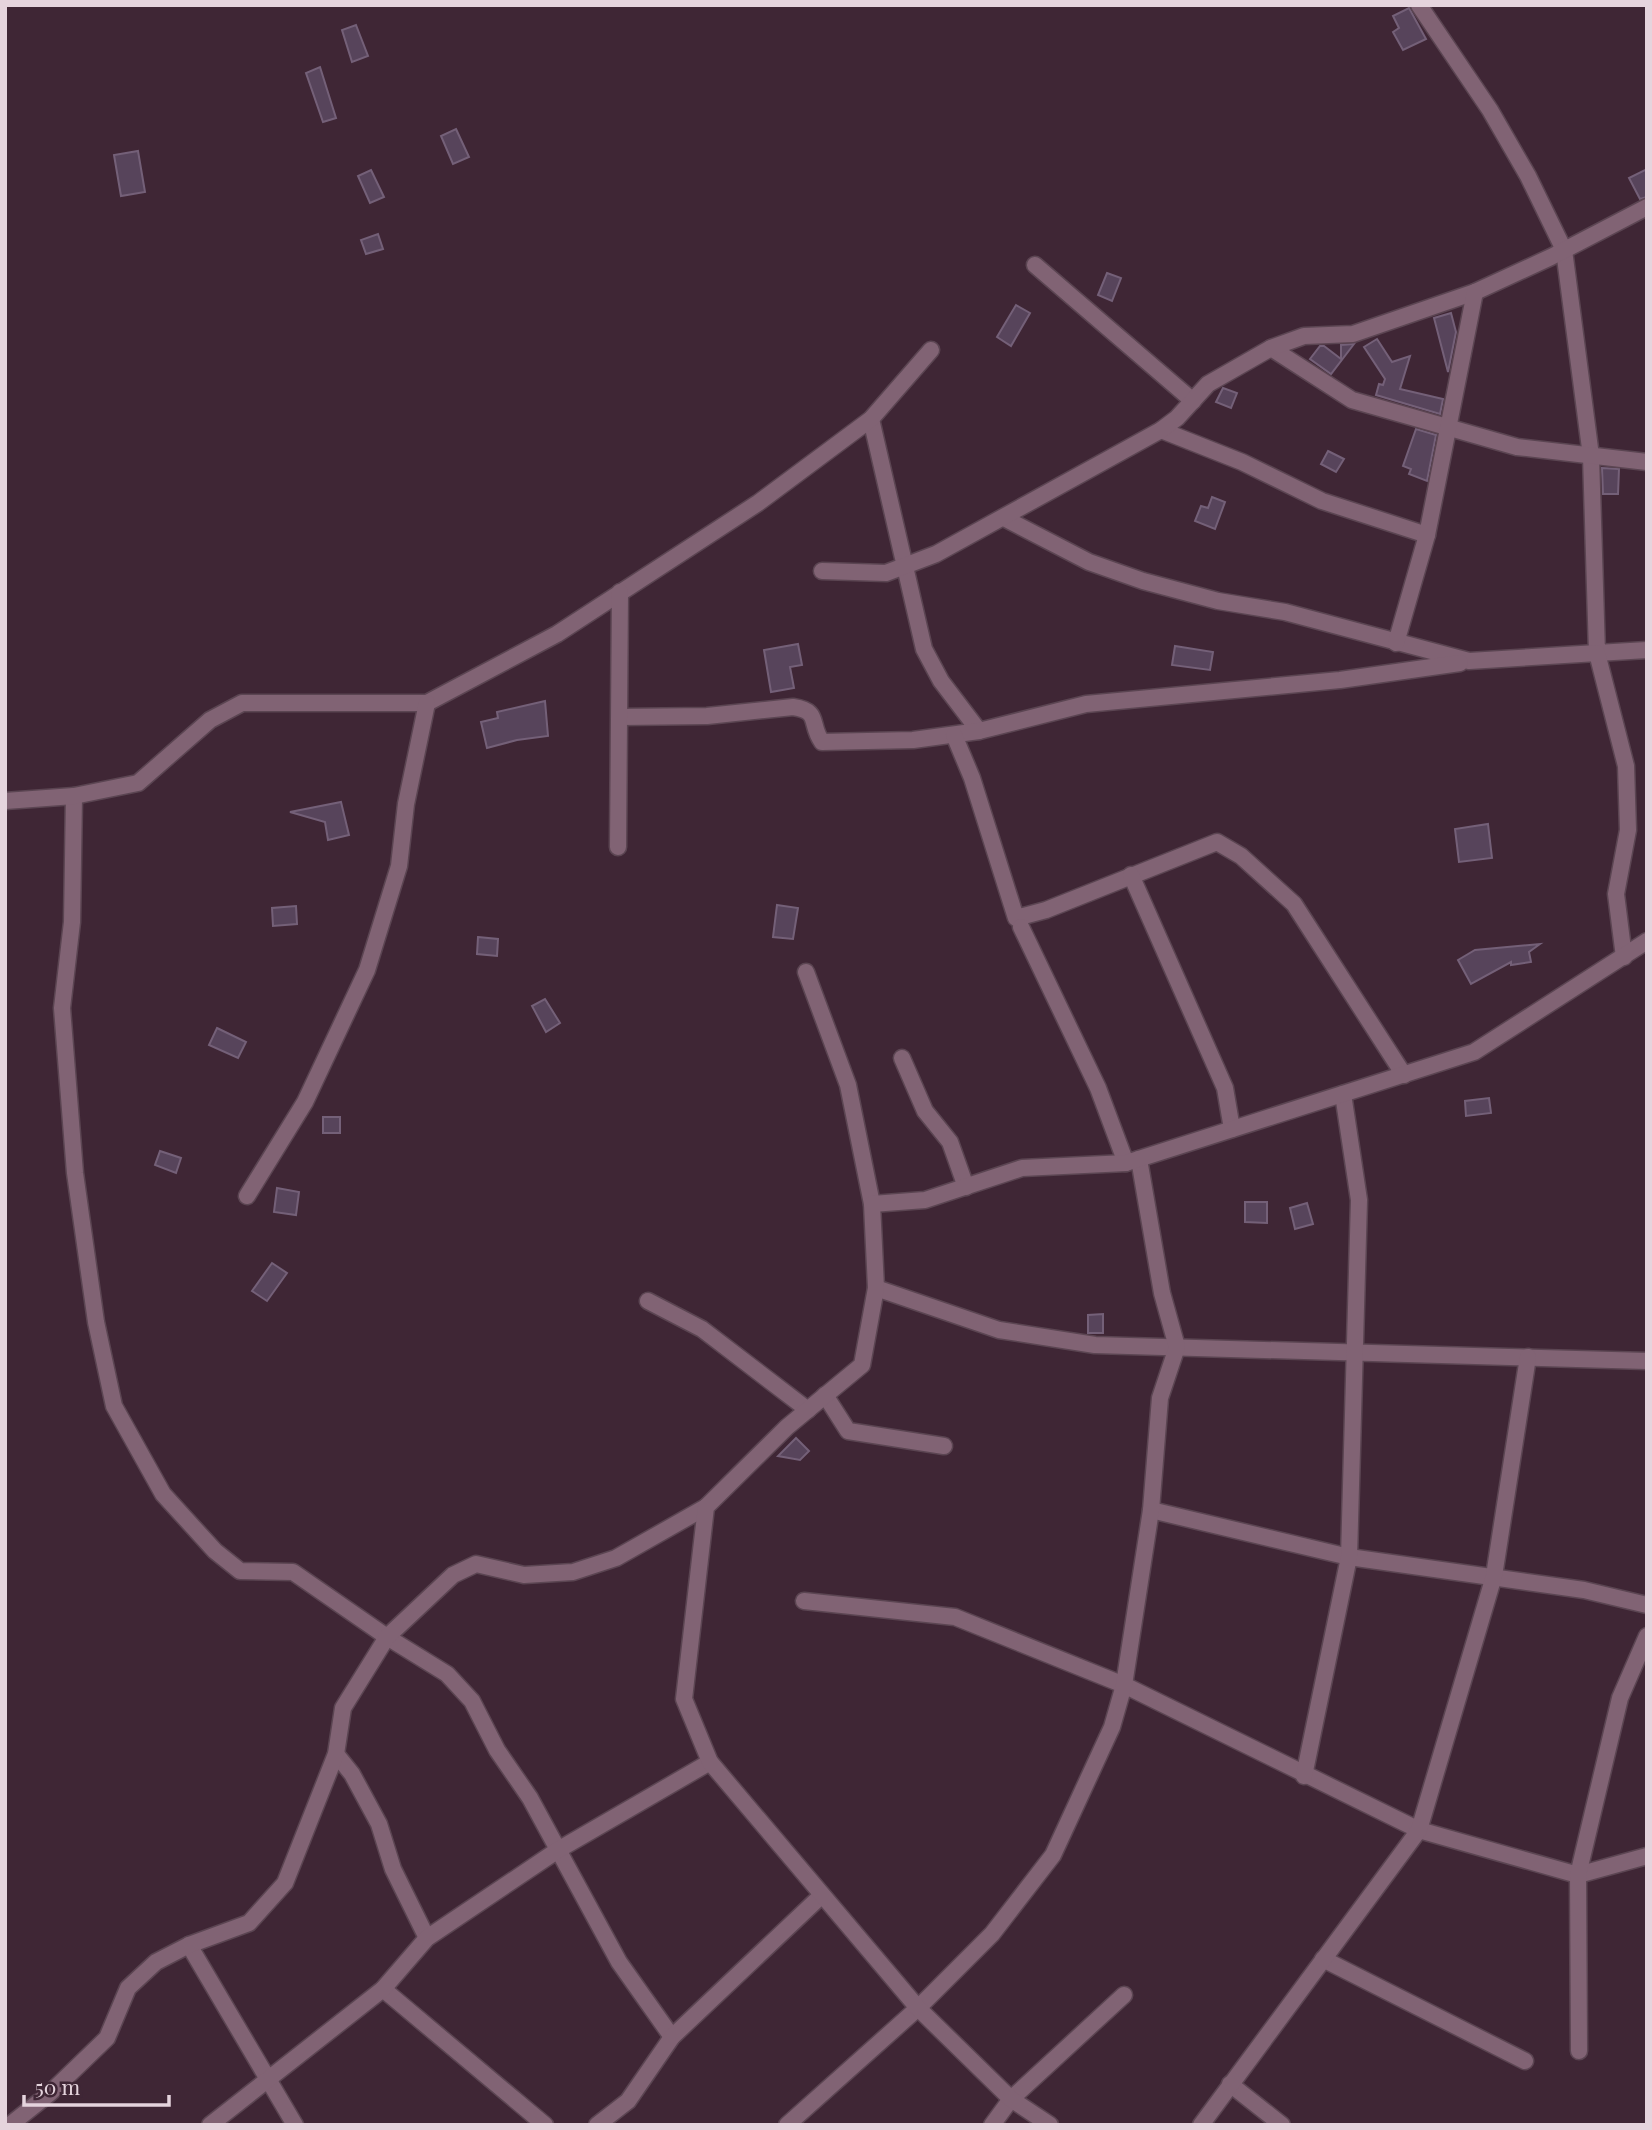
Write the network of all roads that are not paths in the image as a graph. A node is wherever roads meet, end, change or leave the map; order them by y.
1 (1419, 5) edge
2 (1647, 207) edge
3 (1564, 250) junction
4 (1035, 265) dead end
5 (1475, 292) junction
6 (1271, 348) junction
7 (931, 350) dead end
8 (1193, 401) junction
9 (871, 419) junction
10 (1449, 428) junction
11 (1161, 430) junction
12 (1591, 456) junction
13 (1647, 462) edge
14 (1004, 518) junction
15 (1427, 535) junction
16 (905, 566) junction
17 (822, 571) dead end
18 (620, 592) junction
19 (1396, 643) junction
20 (1647, 650) edge
21 (1597, 653) junction
22 (1469, 661) junction
23 (427, 703) junction
24 (620, 717) junction
25 (979, 731) junction
26 (954, 735) junction
27 (74, 796) junction
28 (5, 801) edge
29 (618, 847) dead end
30 (1131, 875) junction
31 (1021, 927) dead end
32 (1647, 941) edge
33 (1624, 957) junction
34 (806, 972) dead end
35 (902, 1058) dead end
36 (1404, 1074) junction
37 (1343, 1094) junction
38 (1232, 1129) junction
39 (1133, 1161) junction
40 (965, 1186) junction
41 (247, 1196) dead end
42 (873, 1203) junction
43 (876, 1288) junction
44 (648, 1301) dead end
45 (1177, 1347) junction
46 (1354, 1352) junction
47 (1528, 1357) junction
48 (1647, 1361) edge
49 (825, 1395) junction
50 (808, 1410) junction
51 (944, 1446) dead end
52 (706, 1507) junction
53 (1151, 1510) junction
54 (1349, 1557) junction
55 (1494, 1576) junction
56 (804, 1601) dead end
57 (1647, 1605) edge
58 (1647, 1636) edge
59 (387, 1637) junction
60 (1124, 1685) junction
61 (336, 1754) junction
62 (710, 1762) junction
63 (1304, 1776) junction
64 (1419, 1830) junction
65 (558, 1850) junction
66 (1647, 1856) edge
67 (1578, 1875) junction
68 (822, 1895) junction
69 (427, 1938) junction
70 (189, 1945) junction
71 (1323, 1959) junction
72 (383, 1989) junction
73 (1124, 1995) dead end
74 (918, 2008) junction
75 (672, 2037) junction
76 (1579, 2051) dead end
77 (1525, 2061) dead end
78 (267, 2079) junction
79 (1230, 2084) junction
80 (1011, 2099) junction
81 (10, 2125) edge
82 (210, 2125) edge
83 (295, 2125) edge
84 (545, 2125) edge
85 (597, 2125) edge
86 (788, 2125) edge
87 (992, 2125) edge
88 (1049, 2125) edge
89 (1201, 2125) edge
90 (1282, 2125) edge

1 - 3 street
2 - 3 street
3 - 5 street
3 - 12 street
4 - 8 street
5 - 6 street
5 - 10 street
6 - 8 street
6 - 10 street
7 - 9 street
8 - 11 street
9 - 16 street
9 - 18 street
10 - 12 street
10 - 15 street
11 - 14 street
11 - 15 street
12 - 13 street
12 - 21 street
14 - 16 street
14 - 19 street
15 - 19 street
16 - 17 street
16 - 25 street
18 - 23 street
18 - 24 street
19 - 22 street
20 - 21 street
21 - 22 street
21 - 33 street
22 - 25 street
23 - 27 street
23 - 41 street
24 - 26 street
24 - 29 street
25 - 26 street
26 - 30 street
27 - 28 street
27 - 59 street
30 - 36 street
30 - 38 street
31 - 39 street
32 - 33 street
33 - 36 street
34 - 42 street
35 - 40 street
36 - 37 street
37 - 38 street
37 - 46 street
38 - 39 street
39 - 40 street
39 - 45 street
40 - 42 street
42 - 43 street
43 - 45 street
43 - 49 street
44 - 50 street
45 - 46 street
45 - 53 street
46 - 47 street
46 - 54 street
47 - 48 street
47 - 55 street
49 - 50 street
49 - 51 street
50 - 52 street
52 - 59 street
52 - 62 street
53 - 54 street
53 - 60 street
54 - 55 street
54 - 63 street
55 - 57 street
55 - 64 street
56 - 60 street
58 - 67 street
59 - 61 street
59 - 65 street
60 - 63 street
60 - 74 street
61 - 69 street
61 - 70 street
62 - 65 street
62 - 68 street
63 - 64 street
64 - 67 street
64 - 71 street
65 - 69 street
65 - 75 street
66 - 67 street
67 - 76 street
68 - 74 street
68 - 75 street
69 - 72 street
70 - 78 street
70 - 81 street
71 - 77 street
71 - 79 street
72 - 78 street
72 - 84 street
73 - 80 street
74 - 80 street
74 - 86 street
75 - 85 street
78 - 82 street
78 - 83 street
79 - 89 street
79 - 90 street
80 - 87 street
80 - 88 street

